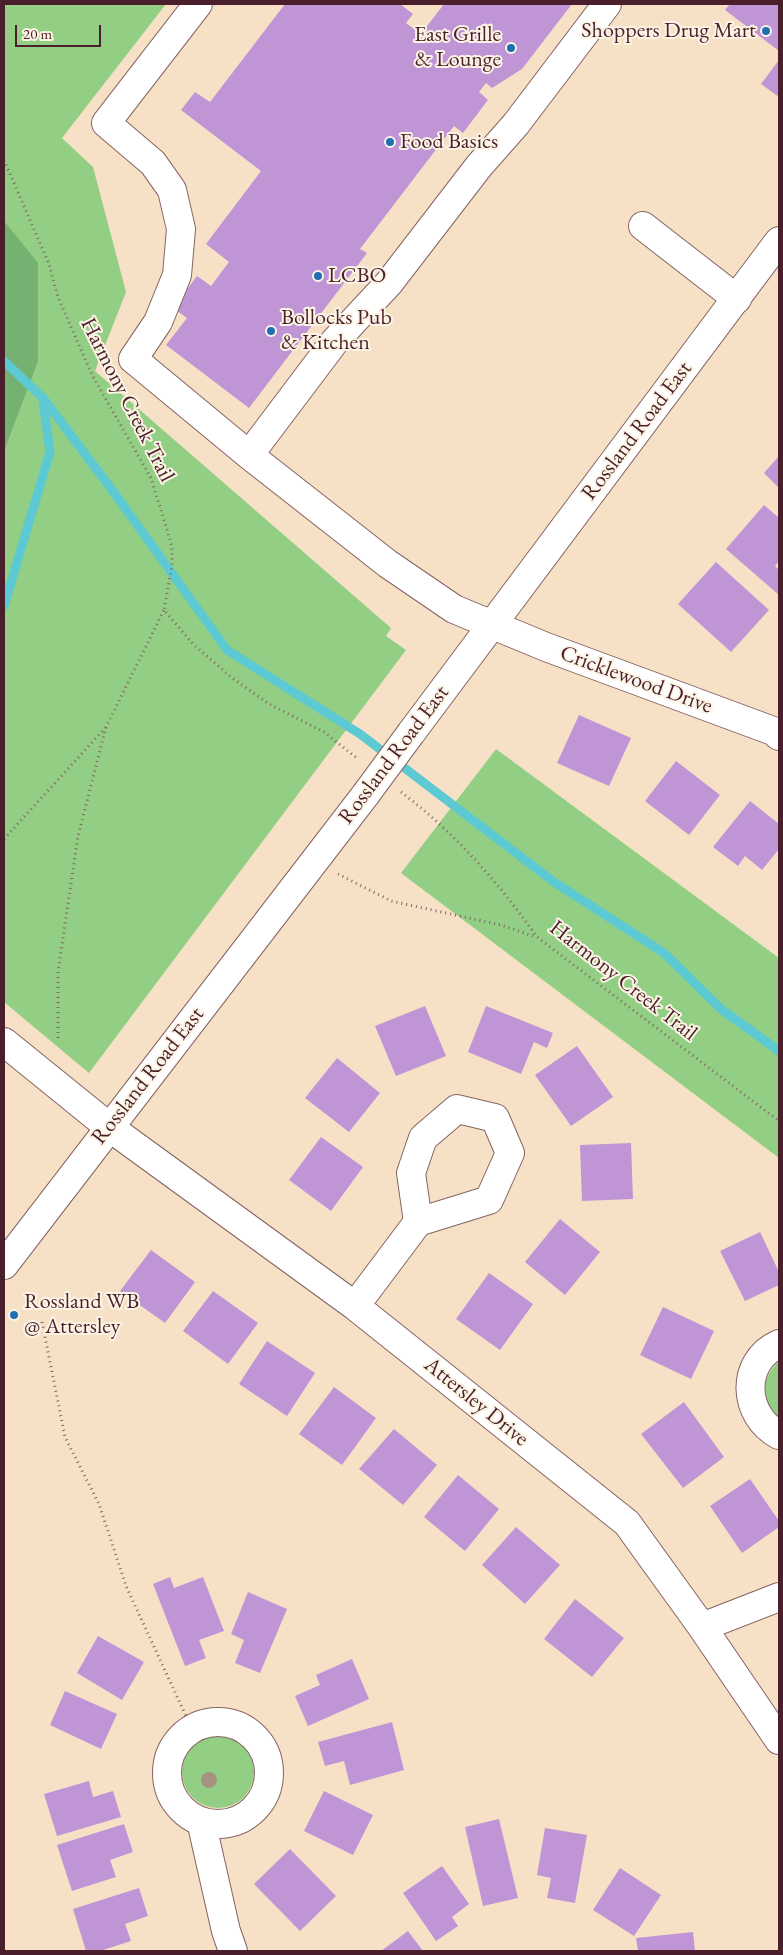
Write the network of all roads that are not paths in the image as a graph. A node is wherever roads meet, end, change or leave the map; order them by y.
1 (198, 4) edge
2 (608, 4) edge
3 (643, 226) dead end
4 (779, 241) edge
5 (737, 299) junction
6 (249, 455) junction
7 (491, 626) junction
8 (777, 730) edge
9 (4, 1042) edge
10 (110, 1126) junction
11 (418, 1222) dead end
12 (4, 1264) edge
13 (356, 1306) junction
14 (779, 1344) edge
15 (779, 1435) edge
16 (779, 1597) edge
17 (702, 1627) junction
18 (779, 1740) edge
19 (201, 1821) junction
20 (233, 1951) edge

1 - 6 street, Cricklewood Drive
2 - 6 street
3 - 5 street
4 - 5 street, Rossland Road East
5 - 7 street, Rossland Road East
6 - 7 street, Cricklewood Drive
7 - 8 street, Cricklewood Drive
7 - 10 street, Rossland Road East, bridge
9 - 10 street, Attersley Drive
10 - 12 street, Rossland Road East
10 - 13 street, Attersley Drive
11 - 13 street
13 - 17 street, Attersley Drive
14 - 15 street
16 - 17 street
17 - 18 street, Attersley Drive
19 - 19 street
19 - 20 street

